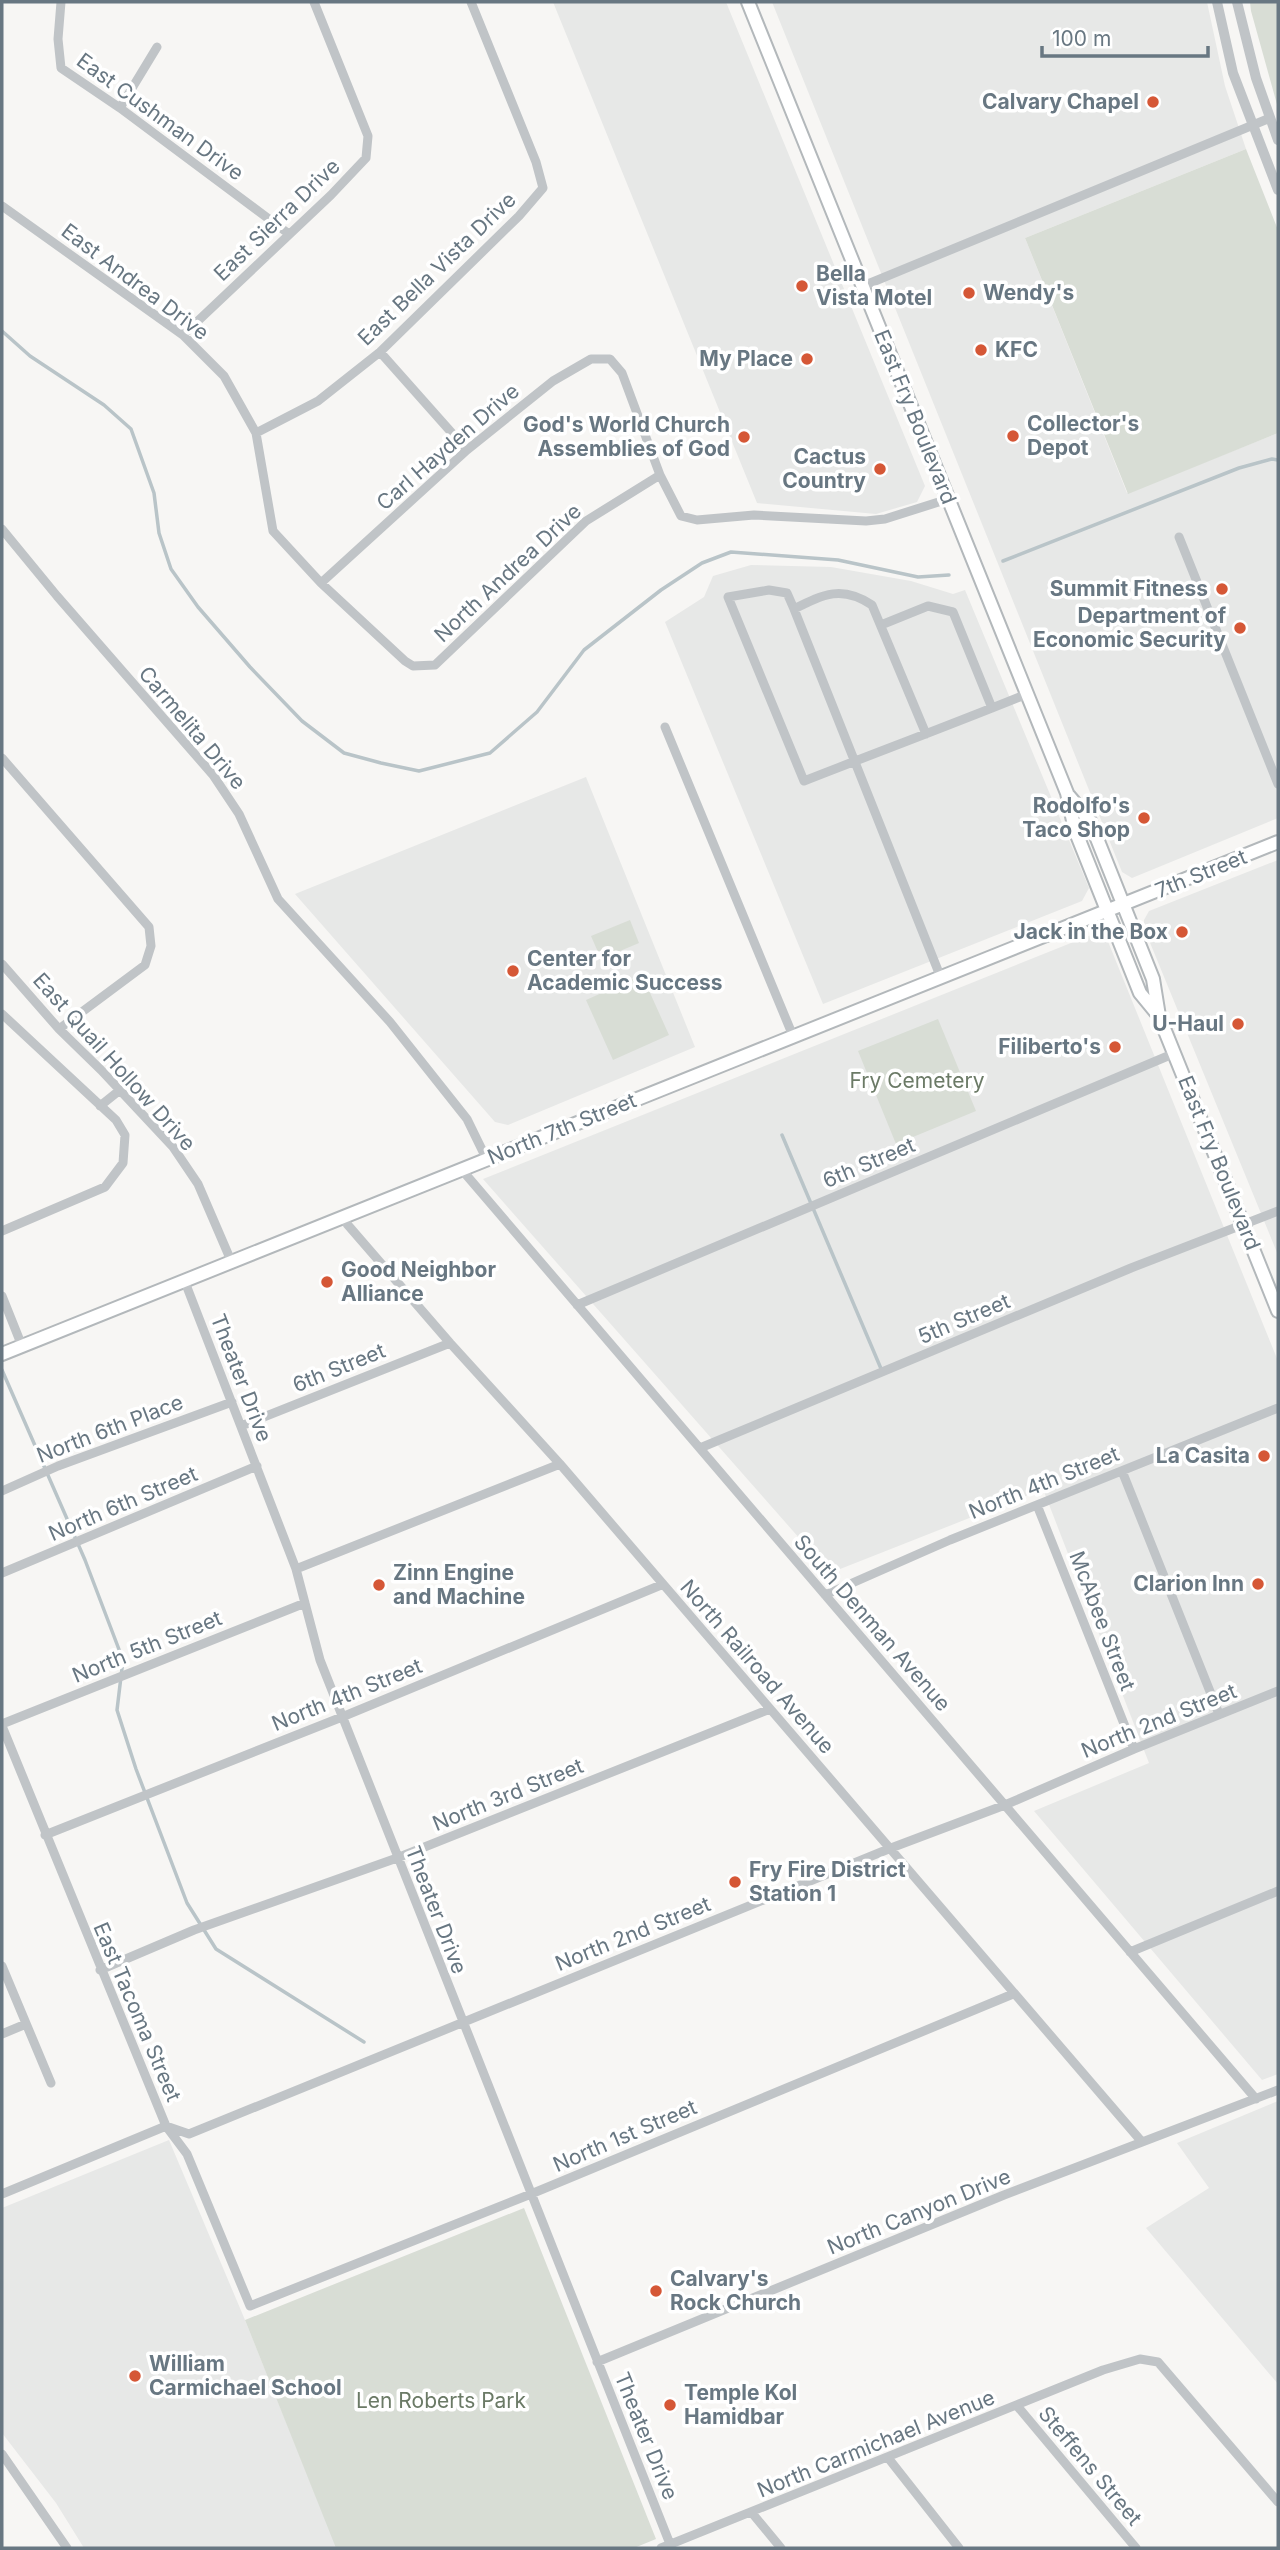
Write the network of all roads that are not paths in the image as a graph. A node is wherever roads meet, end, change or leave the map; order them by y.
1 (61, 2) edge
2 (314, 2) edge
3 (471, 2) edge
4 (748, 2) edge
5 (1217, 2) edge
6 (1237, 2) edge
7 (157, 47) dead end
8 (120, 108) junction
9 (1270, 118) junction
10 (1252, 125) junction
11 (1278, 140) edge
12 (1278, 190) edge
13 (2, 206) edge
14 (289, 234) junction
15 (863, 286) junction
16 (183, 335) junction
17 (380, 352) junction
18 (257, 433) junction
19 (467, 450) junction
20 (660, 475) junction
21 (948, 499) junction
22 (2, 529) edge
23 (1179, 537) dead end
24 (321, 583) junction
25 (794, 609) junction
26 (881, 625) junction
27 (413, 666) joint
28 (1027, 694) junction
29 (992, 708) junction
30 (665, 727) dead end
31 (926, 734) junction
32 (2, 758) edge
33 (854, 761) junction
34 (1278, 784) edge
35 (1067, 793) junction
36 (1278, 842) edge
37 (1123, 905) junction
38 (1107, 911) junction
39 (2, 964) edge
40 (940, 978) junction
41 (2, 1014) edge
42 (1159, 1016) junction
43 (59, 1029) junction
44 (793, 1036) junction
45 (1175, 1053) junction
46 (120, 1090) junction
47 (100, 1105) junction
48 (487, 1160) junction
49 (462, 1170) junction
50 (1278, 1212) edge
51 (344, 1217) junction
52 (1244, 1226) junction
53 (2, 1231) edge
54 (232, 1263) junction
55 (185, 1282) junction
56 (2, 1296) edge
57 (577, 1305) junction
58 (1278, 1311) edge
59 (450, 1343) junction
60 (22, 1346) junction
61 (2, 1354) edge
62 (232, 1402) junction
63 (1278, 1408) edge
64 (241, 1426) junction
65 (700, 1448) junction
66 (560, 1464) junction
67 (257, 1466) junction
68 (1122, 1471) junction
69 (2, 1491) edge
70 (1037, 1505) junction
71 (296, 1569) junction
72 (2, 1573) edge
73 (661, 1584) junction
74 (825, 1595) junction
75 (304, 1603) junction
76 (1278, 1692) edge
77 (770, 1709) junction
78 (1219, 1714) junction
79 (342, 1717) junction
80 (2, 1725) edge
81 (1134, 1749) junction
82 (1005, 1805) junction
83 (45, 1835) junction
84 (891, 1848) junction
85 (397, 1858) junction
86 (1278, 1891) edge
87 (1130, 1952) junction
88 (2, 1966) edge
89 (100, 1969) junction
90 (1013, 1994) junction
91 (462, 2023) junction
92 (26, 2024) junction
93 (2, 2034) edge
94 (51, 2084) dead end
95 (1278, 2090) edge
96 (1256, 2099) junction
97 (166, 2126) junction
98 (1142, 2142) junction
99 (2, 2194) edge
100 (531, 2194) junction
101 (250, 2306) joint
102 (597, 2362) junction
103 (1018, 2407) junction
104 (2, 2454) edge
105 (889, 2459) junction
106 (1278, 2502) edge
107 (752, 2513) junction
108 (666, 2546) edge
109 (67, 2548) edge
110 (781, 2548) edge
111 (959, 2548) edge
112 (1136, 2548) edge

1 - 8 street, East Cushman Drive
2 - 14 street, East Sierra Drive
3 - 17 street, East Bella Vista Drive
4 - 15 main road, East Fry Boulevard
5 - 10 street
6 - 9 street
7 - 8 street
8 - 14 street, East Cushman Drive
9 - 10 street
9 - 11 street
10 - 12 street
10 - 15 street
13 - 16 street, East Andrea Drive
14 - 16 street, East Sierra Drive
15 - 21 main road, East Fry Boulevard
16 - 18 street, East Andrea Drive
17 - 18 street, East Bella Vista Drive
17 - 19 street
18 - 24 street, East Andrea Drive
19 - 20 street, Carl Hayden Drive
19 - 24 street, Carl Hayden Drive
20 - 21 street
20 - 27 street, North Andrea Drive
21 - 28 main road, East Fry Boulevard
22 - 48 street, Carmelita Drive
23 - 34 street
24 - 27 street, East Andrea Drive
25 - 26 street
25 - 33 street
25 - 33 street
26 - 29 street
26 - 31 street
28 - 29 street
28 - 35 main road, East Fry Boulevard
29 - 31 street
30 - 44 street
31 - 33 street
32 - 43 street
33 - 40 street
35 - 37 main road, East Fry Boulevard
35 - 38 main road, East Fry Boulevard
36 - 37 main road, 7th Street
37 - 38 main road, North 7th Street
37 - 42 main road, East Fry Boulevard
38 - 40 main road, North 7th Street
38 - 42 main road, East Fry Boulevard
39 - 43 street, East Quail Hollow Drive
40 - 44 main road, North 7th Street
41 - 47 street
42 - 45 main road, East Fry Boulevard
43 - 46 street, East Quail Hollow Drive
44 - 48 main road, North 7th Street
45 - 52 main road, East Fry Boulevard
45 - 57 street, 6th Street
46 - 47 street
46 - 54 street, East Quail Hollow Drive
47 - 53 street
48 - 49 main road, North 7th Street
49 - 51 main road, North 7th Street
49 - 57 street, South Denman Avenue
50 - 52 street, 5th Street
51 - 54 main road, North 7th Street
51 - 59 street, North Railroad Avenue
52 - 58 main road, East Fry Boulevard
52 - 65 street, 5th Street
54 - 55 main road, North 7th Street
55 - 60 main road, North 7th Street
55 - 62 street, Theater Drive
56 - 60 street
57 - 65 street, South Denman Avenue
59 - 64 street, 6th Street
59 - 66 street, North Railroad Avenue
60 - 61 main road, North 7th Street
62 - 64 street, Theater Drive
62 - 69 street, North 6th Place
63 - 68 street, North 4th Street
64 - 67 street, Theater Drive
65 - 74 street, South Denman Avenue
66 - 71 street
66 - 73 street, North Railroad Avenue
67 - 71 street, Theater Drive
67 - 72 street, North 6th Street
68 - 70 street, North 4th Street
68 - 78 street
70 - 74 street, North 4th Street
70 - 81 street, McAbee Street
71 - 75 street, Theater Drive
73 - 77 street, North Railroad Avenue
73 - 79 street, North 4th Street
74 - 82 street, South Denman Avenue
75 - 79 street, Theater Drive
75 - 80 street, North 5th Street
76 - 78 street, North 2nd Street
77 - 84 street, North Railroad Avenue
77 - 85 street, North 3rd Street
78 - 81 street, North 2nd Street
79 - 83 street, North 4th Street
79 - 85 street, Theater Drive
80 - 83 street, East Tacoma Street
81 - 82 street, North 2nd Street
82 - 84 street, North 2nd Street
82 - 87 street, South Denman Avenue
83 - 89 street, East Tacoma Street
84 - 90 street, North Railroad Avenue
84 - 91 street, North 2nd Street
85 - 89 street, North 3rd Street
85 - 91 street, Theater Drive
86 - 87 street
87 - 96 street, South Denman Avenue
88 - 92 street
89 - 97 street, East Tacoma Street
90 - 98 street, North Railroad Avenue
90 - 100 street, North 1st Street
91 - 97 street, North 2nd Street
91 - 100 street, Theater Drive
92 - 93 street
92 - 94 street
95 - 96 street, North Canyon Drive
96 - 98 street, North Canyon Drive
97 - 99 street, North 2nd Street
97 - 101 street, East Tacoma Street
98 - 102 street, North Canyon Drive
100 - 101 street, North 1st Street
100 - 102 street, Theater Drive
102 - 108 street, Theater Drive
103 - 105 street, North Carmichael Avenue
103 - 106 street, North Carmichael Avenue
103 - 112 street, Steffens Street
104 - 109 street
105 - 107 street, North Carmichael Avenue
105 - 111 street
107 - 108 street, North Carmichael Avenue
107 - 110 street

